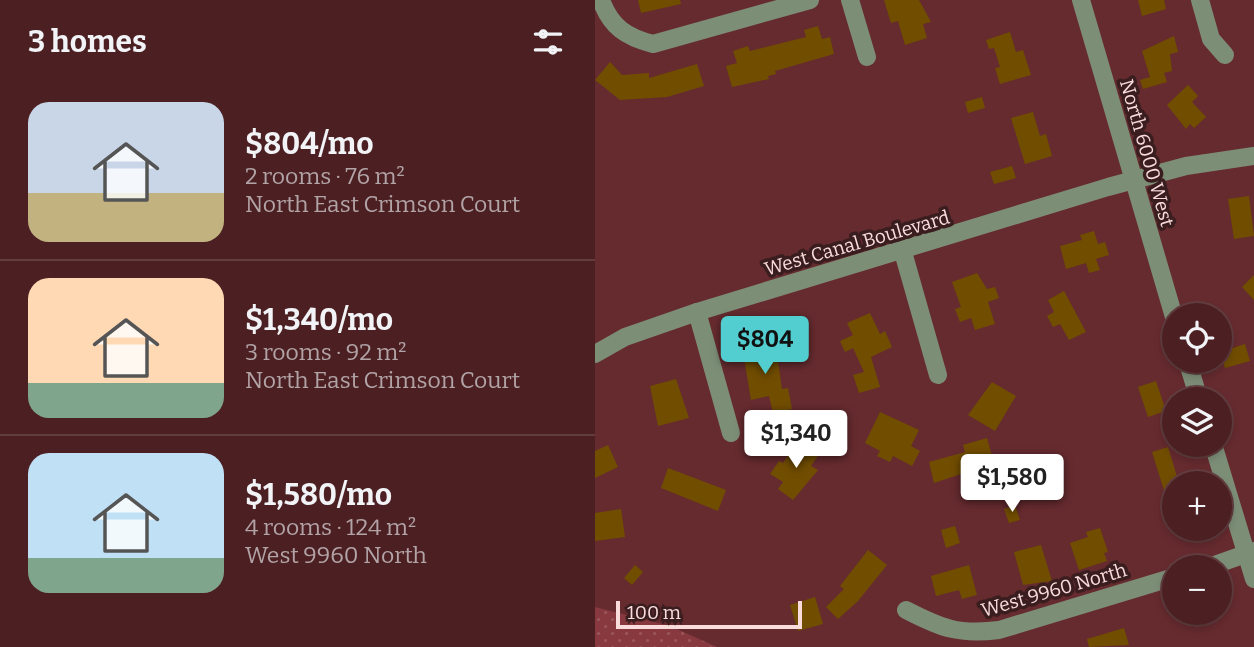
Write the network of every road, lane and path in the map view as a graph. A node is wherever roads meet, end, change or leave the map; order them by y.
1 (601, 0) edge
2 (810, 0) edge
3 (850, 0) edge
4 (1081, 0) edge
5 (1200, 0) edge
6 (1225, 55) dead end
7 (867, 57) dead end
8 (1254, 156) edge
9 (1133, 181) junction
10 (903, 252) junction
11 (1170, 303) edge
12 (697, 312) junction
13 (595, 354) edge
14 (938, 375) dead end
15 (731, 433) dead end
16 (1217, 457) edge
17 (1250, 552) edge
18 (1232, 559) edge
19 (1254, 579) edge
20 (1162, 581) edge
21 (906, 610) dead end

1 - 2 street
3 - 7 street
4 - 9 street, North 6000 West
5 - 6 street
8 - 9 street, West Canal Boulevard
9 - 10 street, West Canal Boulevard
9 - 11 street, North 6000 West
10 - 12 street, West Canal Boulevard
10 - 14 street
12 - 13 street, West Canal Boulevard
12 - 15 street
16 - 17 street
17 - 18 street
17 - 19 street
20 - 21 street, West 9960 North

